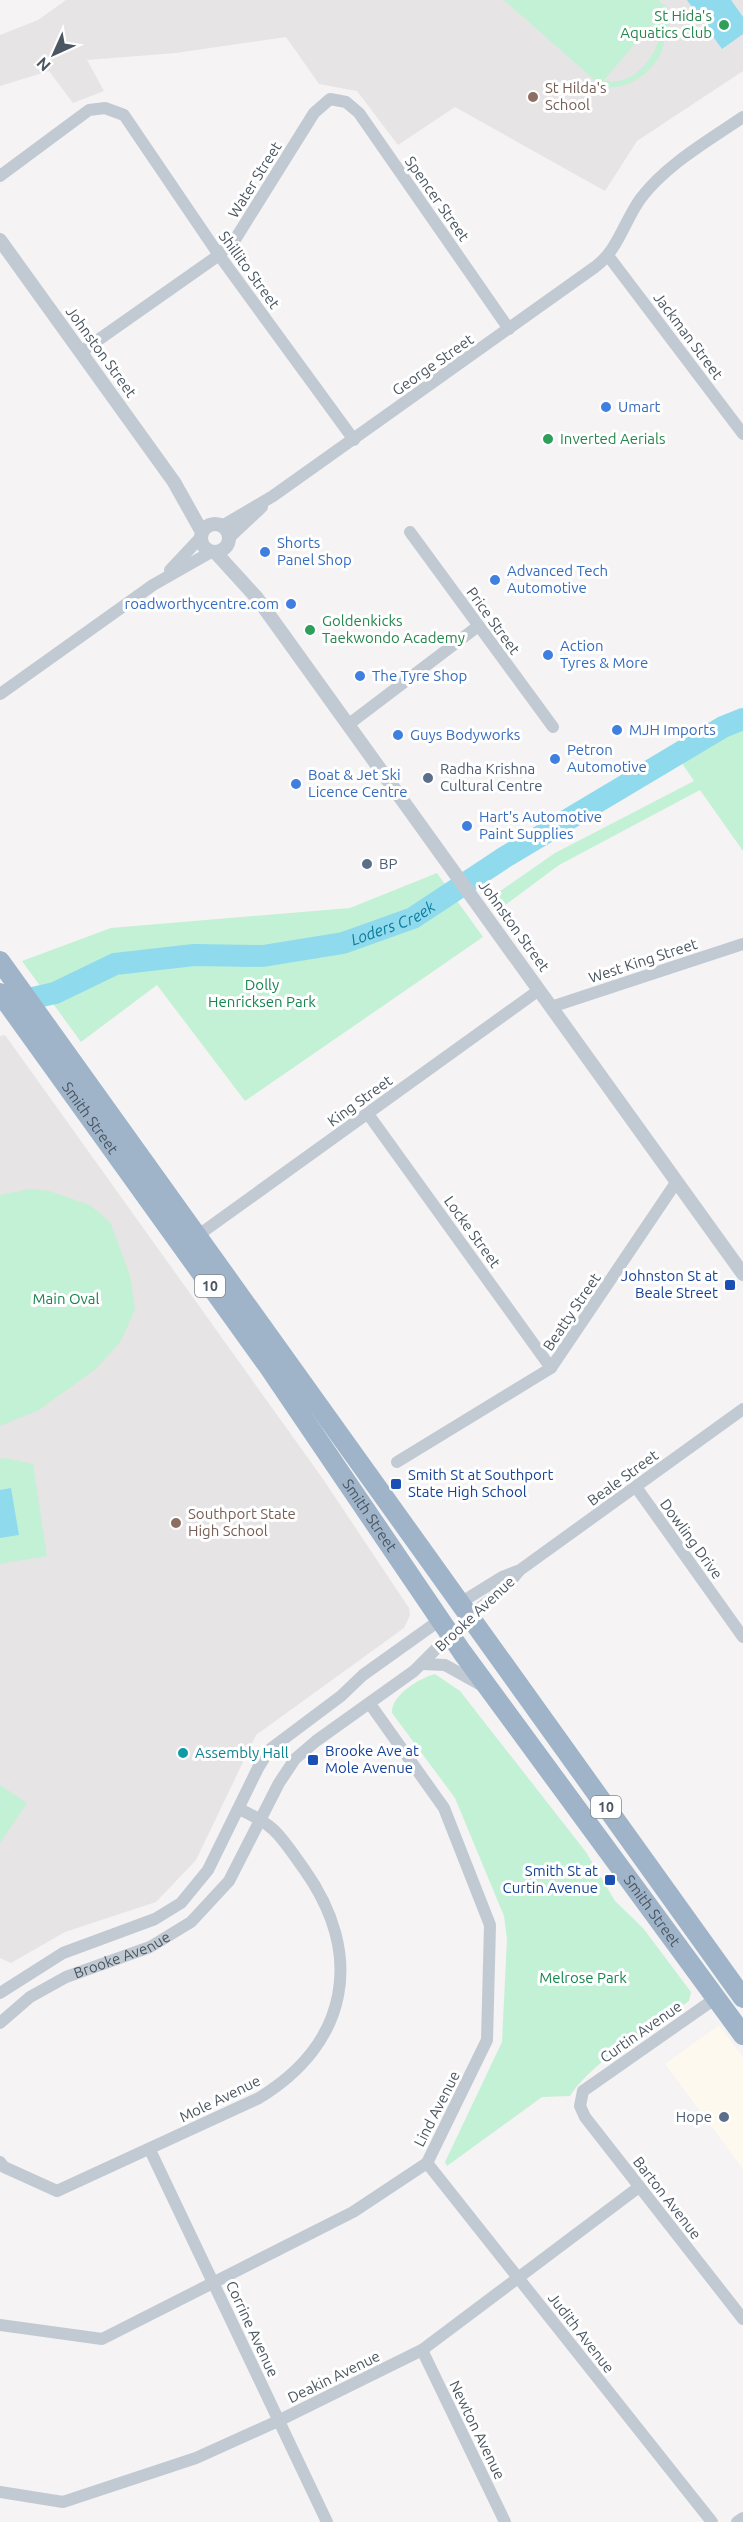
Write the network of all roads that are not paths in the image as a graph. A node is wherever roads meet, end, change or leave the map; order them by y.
1 (330, 99) joint
2 (743, 117) edge
3 (0, 176) edge
4 (0, 240) edge
5 (219, 255) junction
6 (609, 257) junction
7 (509, 329) junction
8 (81, 352) junction
9 (743, 434) edge
10 (354, 440) junction
11 (174, 482) junction
12 (410, 532) dead end
13 (202, 535) junction
14 (220, 540) junction
15 (153, 585) junction
16 (477, 627) junction
17 (0, 694) edge
18 (349, 724) junction
19 (553, 727) dead end
20 (743, 944) edge
21 (3, 965) edge
22 (539, 990) junction
23 (0, 993) edge
24 (551, 1007) junction
25 (368, 1114) junction
26 (677, 1181) junction
27 (197, 1236) junction
28 (743, 1274) edge
29 (551, 1368) junction
30 (743, 1409) edge
31 (397, 1462) dead end
32 (636, 1487) junction
33 (520, 1570) joint
34 (465, 1610) junction
35 (445, 1628) junction
36 (743, 1637) edge
37 (422, 1664) junction
38 (490, 1691) junction
39 (369, 1704) junction
40 (239, 1809) junction
41 (262, 1819) junction
42 (1, 1990) edge
43 (716, 1998) junction
44 (743, 1998) edge
45 (18, 2006) junction
46 (0, 2023) edge
47 (743, 2035) edge
48 (583, 2091) joint
49 (150, 2150) junction
50 (0, 2162) edge
51 (427, 2163) junction
52 (639, 2187) junction
53 (518, 2278) junction
54 (215, 2283) junction
55 (743, 2319) edge
56 (0, 2325) edge
57 (422, 2350) junction
58 (278, 2421) junction
59 (0, 2492) edge
60 (743, 2518) edge
61 (327, 2522) edge
62 (505, 2522) edge
63 (712, 2522) edge
64 (737, 2522) edge

1 - 5 street, Water Street
1 - 7 street, Spencer Street
2 - 6 street
3 - 5 street, Shillito Street
4 - 8 street, Johnston Street
5 - 8 street, Water Street
5 - 10 street, Shillito Street
6 - 7 street, George Street
6 - 9 street, Jackman Street
7 - 10 street, George Street
8 - 11 street, Johnston Street
10 - 14 street, George Street
11 - 13 street, Johnston Street
11 - 14 street, Johnston Street
12 - 16 street, Price Street
13 - 14 street, Johnston Street
13 - 14 street
13 - 15 street, George Street
14 - 15 street, George Street
14 - 18 street, Johnston Street
15 - 17 street, George Street
16 - 18 street
16 - 19 street, Price Street
18 - 22 street, Johnston Street
20 - 24 street, West King Street
21 - 27 highway, Smith Street / 10
22 - 24 street, Johnston Street
22 - 25 street, King Street
23 - 35 highway, Smith Street / 10
24 - 26 street, Johnston Street
25 - 27 street, King Street
25 - 29 street, Locke Street
26 - 28 street, Johnston Street
26 - 29 street, Beatty Street
27 - 34 highway, Smith Street / 10
29 - 31 street, Beatty Street
30 - 32 street, Beale Street
32 - 33 street, Beale Street
32 - 36 street, Dowling Drive
33 - 34 street, Brooke Avenue
34 - 35 highway, Brooke Avenue
34 - 44 highway, Smith Street / 10
35 - 37 street, Brooke Avenue
35 - 38 highway, Smith Street / 10
35 - 40 street, Brooke Avenue
37 - 38 street
37 - 39 street, Brooke Avenue
38 - 43 highway, Smith Street / 10
39 - 41 street, Brooke Avenue
39 - 51 street, Lind Avenue
40 - 41 street, Mole Avenue
40 - 42 street, Brooke Avenue
41 - 45 street, Brooke Avenue
41 - 49 street, Mole Avenue
42 - 45 street
43 - 47 highway, Smith Street / 10
43 - 48 street, Curtin Avenue
45 - 46 street, Brooke Avenue
48 - 52 street, Barton Avenue
49 - 50 street, Mole Avenue
49 - 54 street, Corrine Avenue
51 - 53 street, Judith Avenue
51 - 54 street, Lind Avenue
52 - 53 street, Deakin Avenue
52 - 55 street, Barton Avenue
53 - 57 street, Deakin Avenue
53 - 63 street, Judith Avenue
54 - 56 street, Lind Avenue
54 - 58 street, Corrine Avenue
57 - 58 street, Deakin Avenue
57 - 62 street, Newton Avenue
58 - 59 street, Deakin Avenue
58 - 61 street, Corrine Avenue
60 - 64 street

